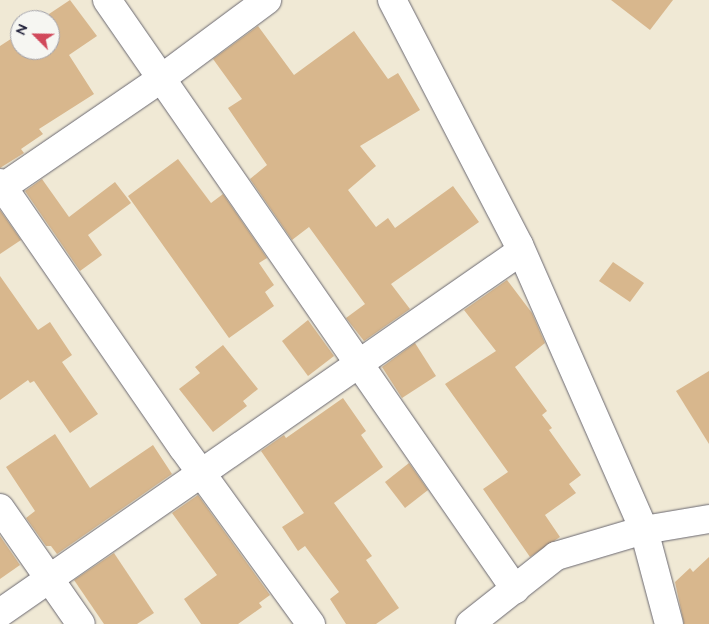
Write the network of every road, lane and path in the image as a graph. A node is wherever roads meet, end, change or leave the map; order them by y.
1 (107, 0) edge
2 (267, 0) edge
3 (392, 0) edge
4 (162, 78) junction
5 (1, 186) edge
6 (521, 251) junction
7 (361, 365) junction
8 (201, 471) junction
9 (0, 508) edge
10 (709, 519) edge
11 (644, 530) junction
12 (48, 580) junction
13 (514, 589) junction
14 (0, 613) edge
15 (81, 624) edge
16 (311, 624) edge
17 (470, 624) edge
18 (669, 624) edge

1 - 4 street
2 - 4 street
3 - 6 street
4 - 5 street
4 - 7 street
5 - 8 street
6 - 7 street
6 - 11 street
7 - 8 street
7 - 13 street
8 - 12 street
8 - 16 street
9 - 12 street
10 - 11 street
11 - 13 street
11 - 18 street
12 - 14 street
12 - 15 street
13 - 17 street

